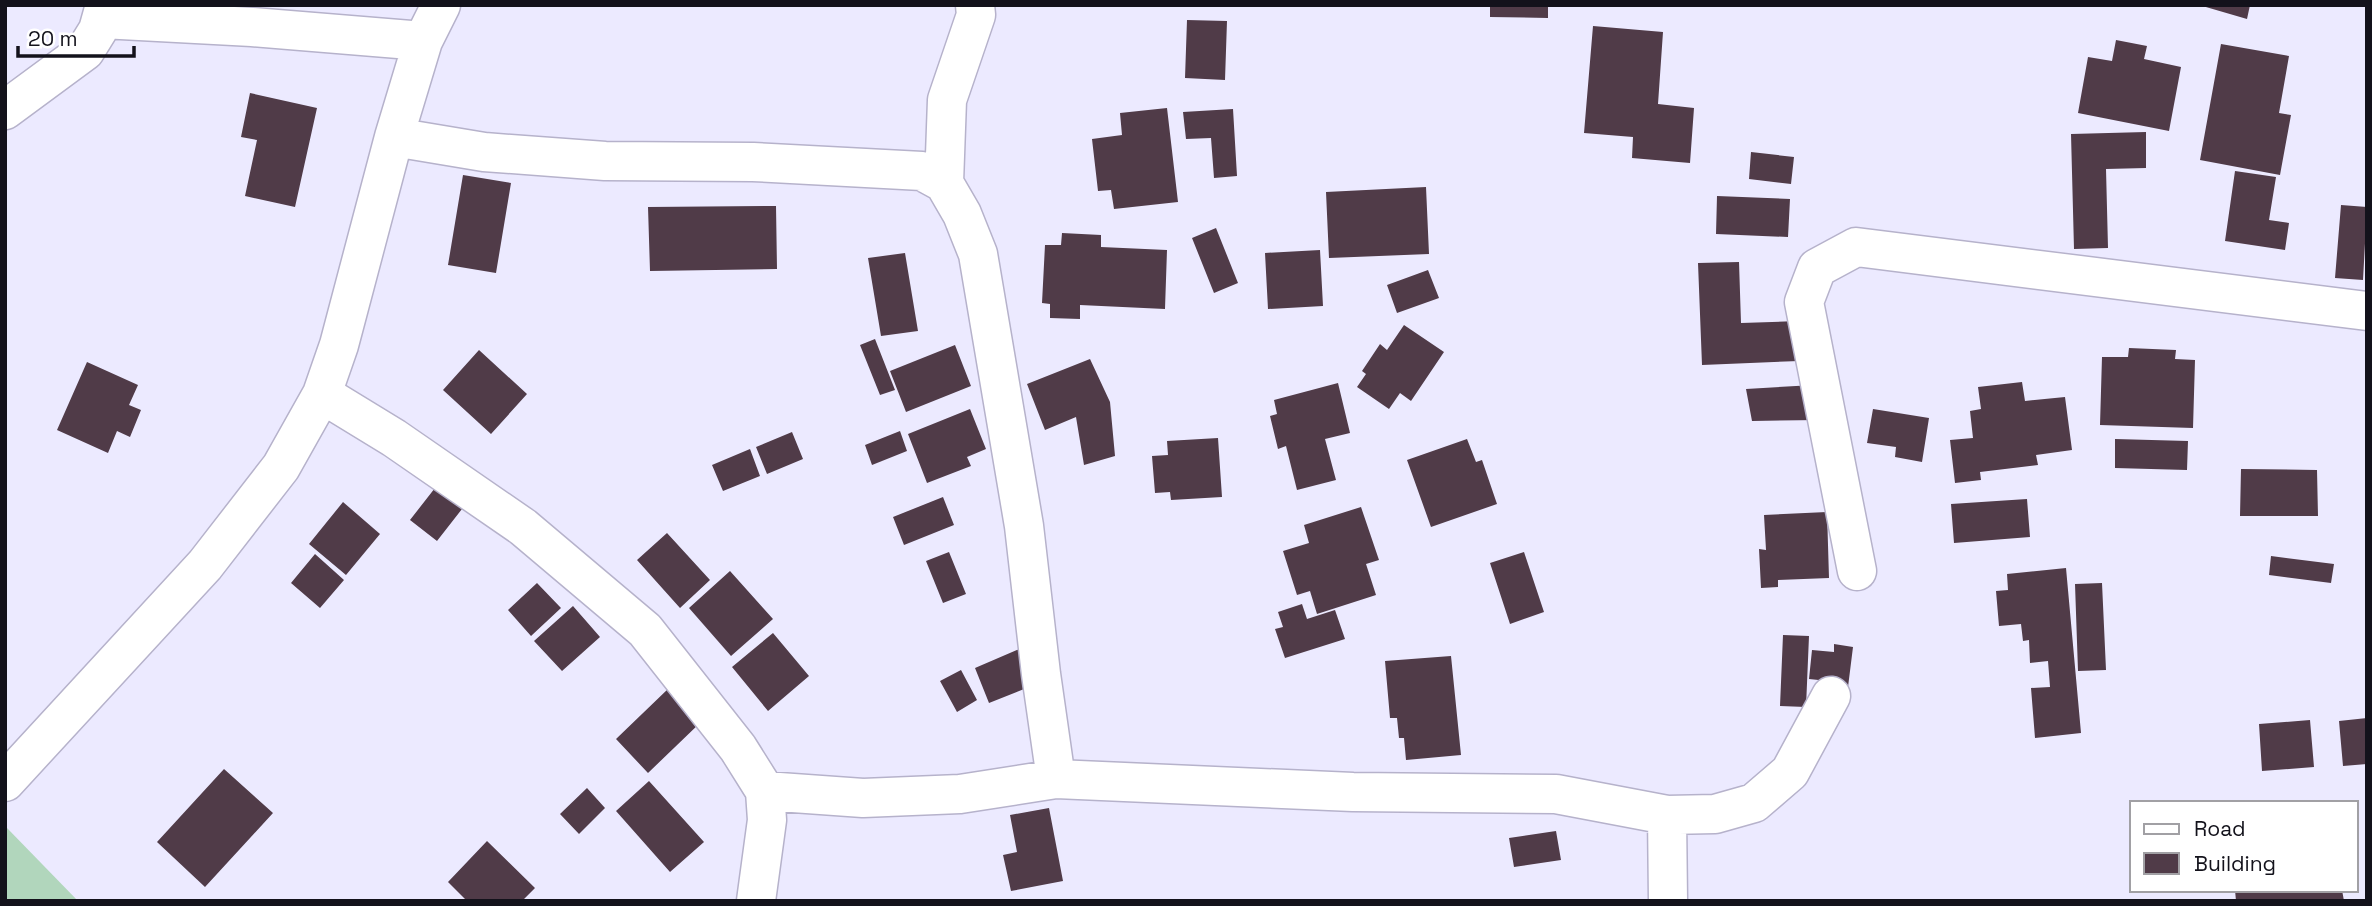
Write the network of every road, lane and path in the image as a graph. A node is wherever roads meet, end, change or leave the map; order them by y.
1 (441, 5) edge
2 (975, 5) edge
3 (104, 12) edge
4 (424, 41) junction
5 (5, 110) edge
6 (394, 136) junction
7 (944, 183) junction
8 (2367, 311) edge
9 (322, 394) junction
10 (1857, 571) dead end
11 (1831, 696) dead end
12 (1056, 779) junction
13 (5, 782) edge
14 (765, 791) junction
15 (1667, 815) junction
16 (756, 901) edge
17 (1668, 901) edge

1 - 4 street
2 - 7 street
3 - 4 street
3 - 5 street
4 - 6 street
6 - 7 street
6 - 9 street
7 - 12 street
8 - 10 street
9 - 13 street
9 - 14 street
11 - 15 street
12 - 14 street
12 - 15 street
14 - 16 street
15 - 17 street

